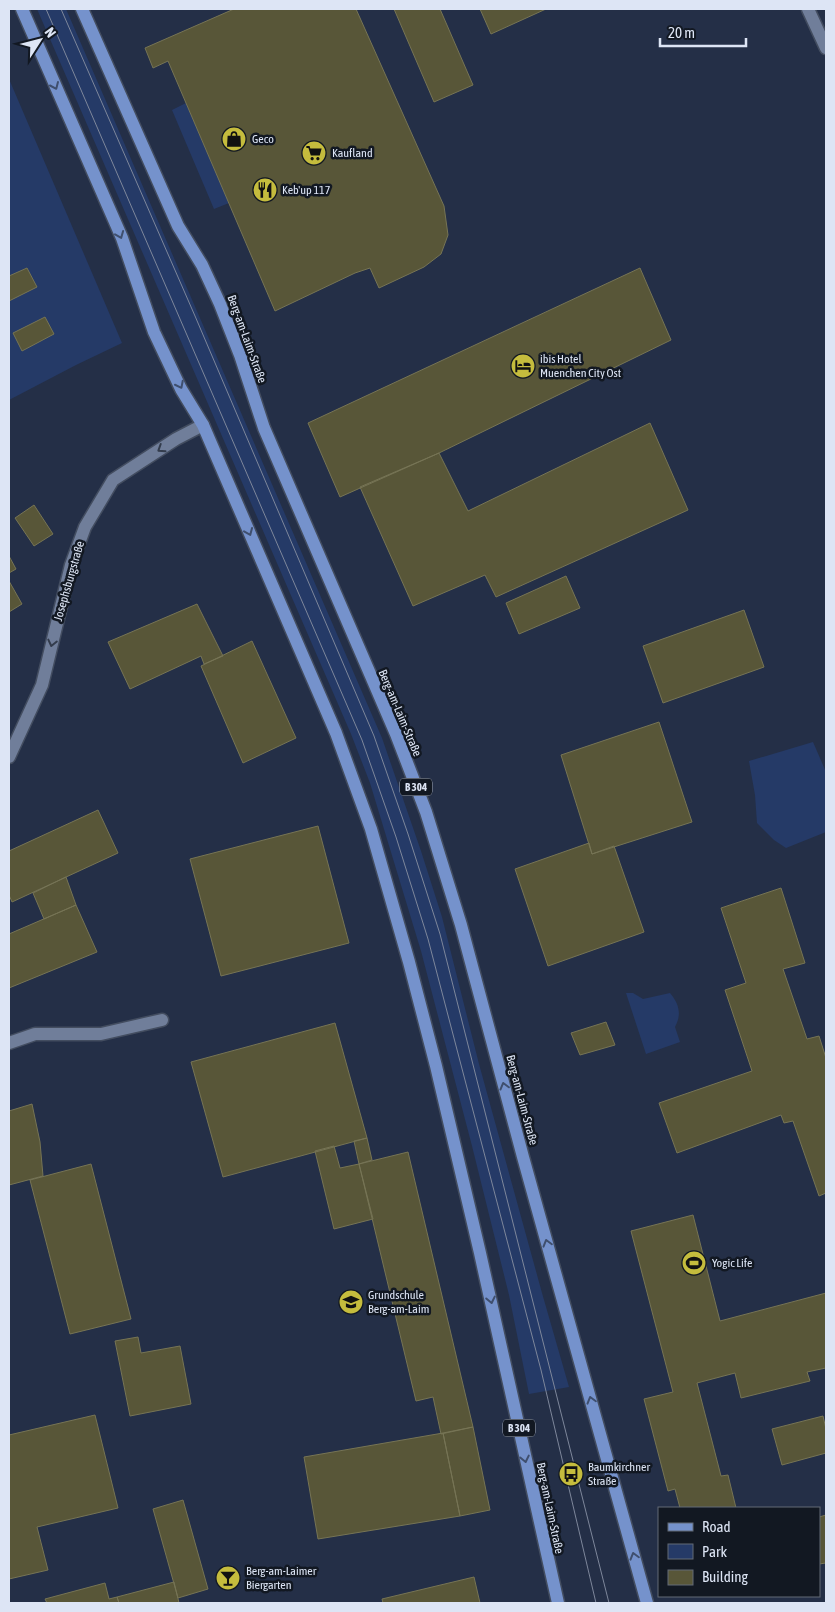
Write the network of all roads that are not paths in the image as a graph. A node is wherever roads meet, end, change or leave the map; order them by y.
1 (22, 9) edge
2 (82, 9) edge
3 (808, 9) edge
4 (826, 48) edge
5 (203, 425) junction
6 (9, 756) edge
7 (162, 1020) dead end
8 (9, 1042) edge
9 (558, 1603) edge
10 (647, 1603) edge

1 -> 5 main road, Berg-am-Laim-Straße / B 304
10 -> 2 main road, Berg-am-Laim-Straße / B 304
3 - 4 street
5 -> 6 street, Josephsburgstraße
5 -> 9 main road, Berg-am-Laim-Straße / B 304
7 - 8 street

